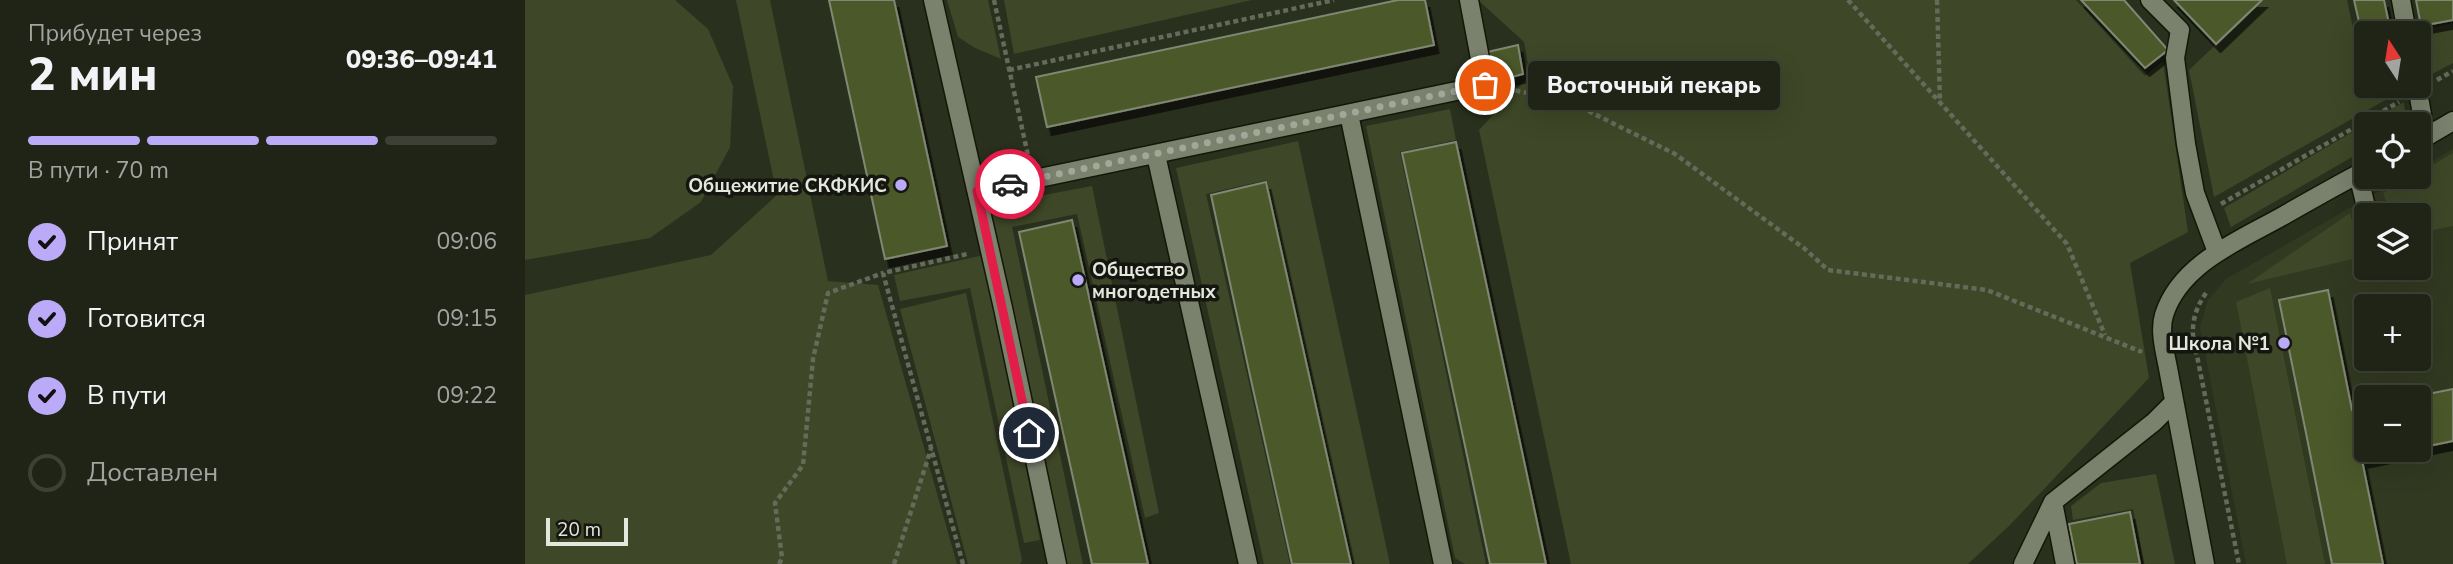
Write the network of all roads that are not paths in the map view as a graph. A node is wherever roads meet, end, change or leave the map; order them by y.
1 (933, 0) edge
2 (1469, 0) edge
3 (2150, 0) edge
4 (2401, 0) edge
5 (2405, 21) edge
6 (1349, 114) junction
7 (2453, 121) edge
8 (2431, 134) edge
9 (1156, 155) junction
10 (2354, 176) edge
11 (977, 191) junction
12 (2217, 252) junction
13 (2174, 402) junction
14 (2053, 502) junction
15 (1057, 564) edge
16 (1248, 564) edge
17 (1443, 564) edge
18 (2023, 564) edge
19 (2064, 564) edge
20 (2205, 564) edge

1 - 11 street
2 - 6 street
3 - 12 street
4 - 5 street
6 - 9 street
6 - 17 street
7 - 8 street
9 - 11 street
9 - 16 street
10 - 12 street
11 - 15 street
12 - 13 street
13 - 14 street
13 - 20 street
14 - 18 street
14 - 19 street

